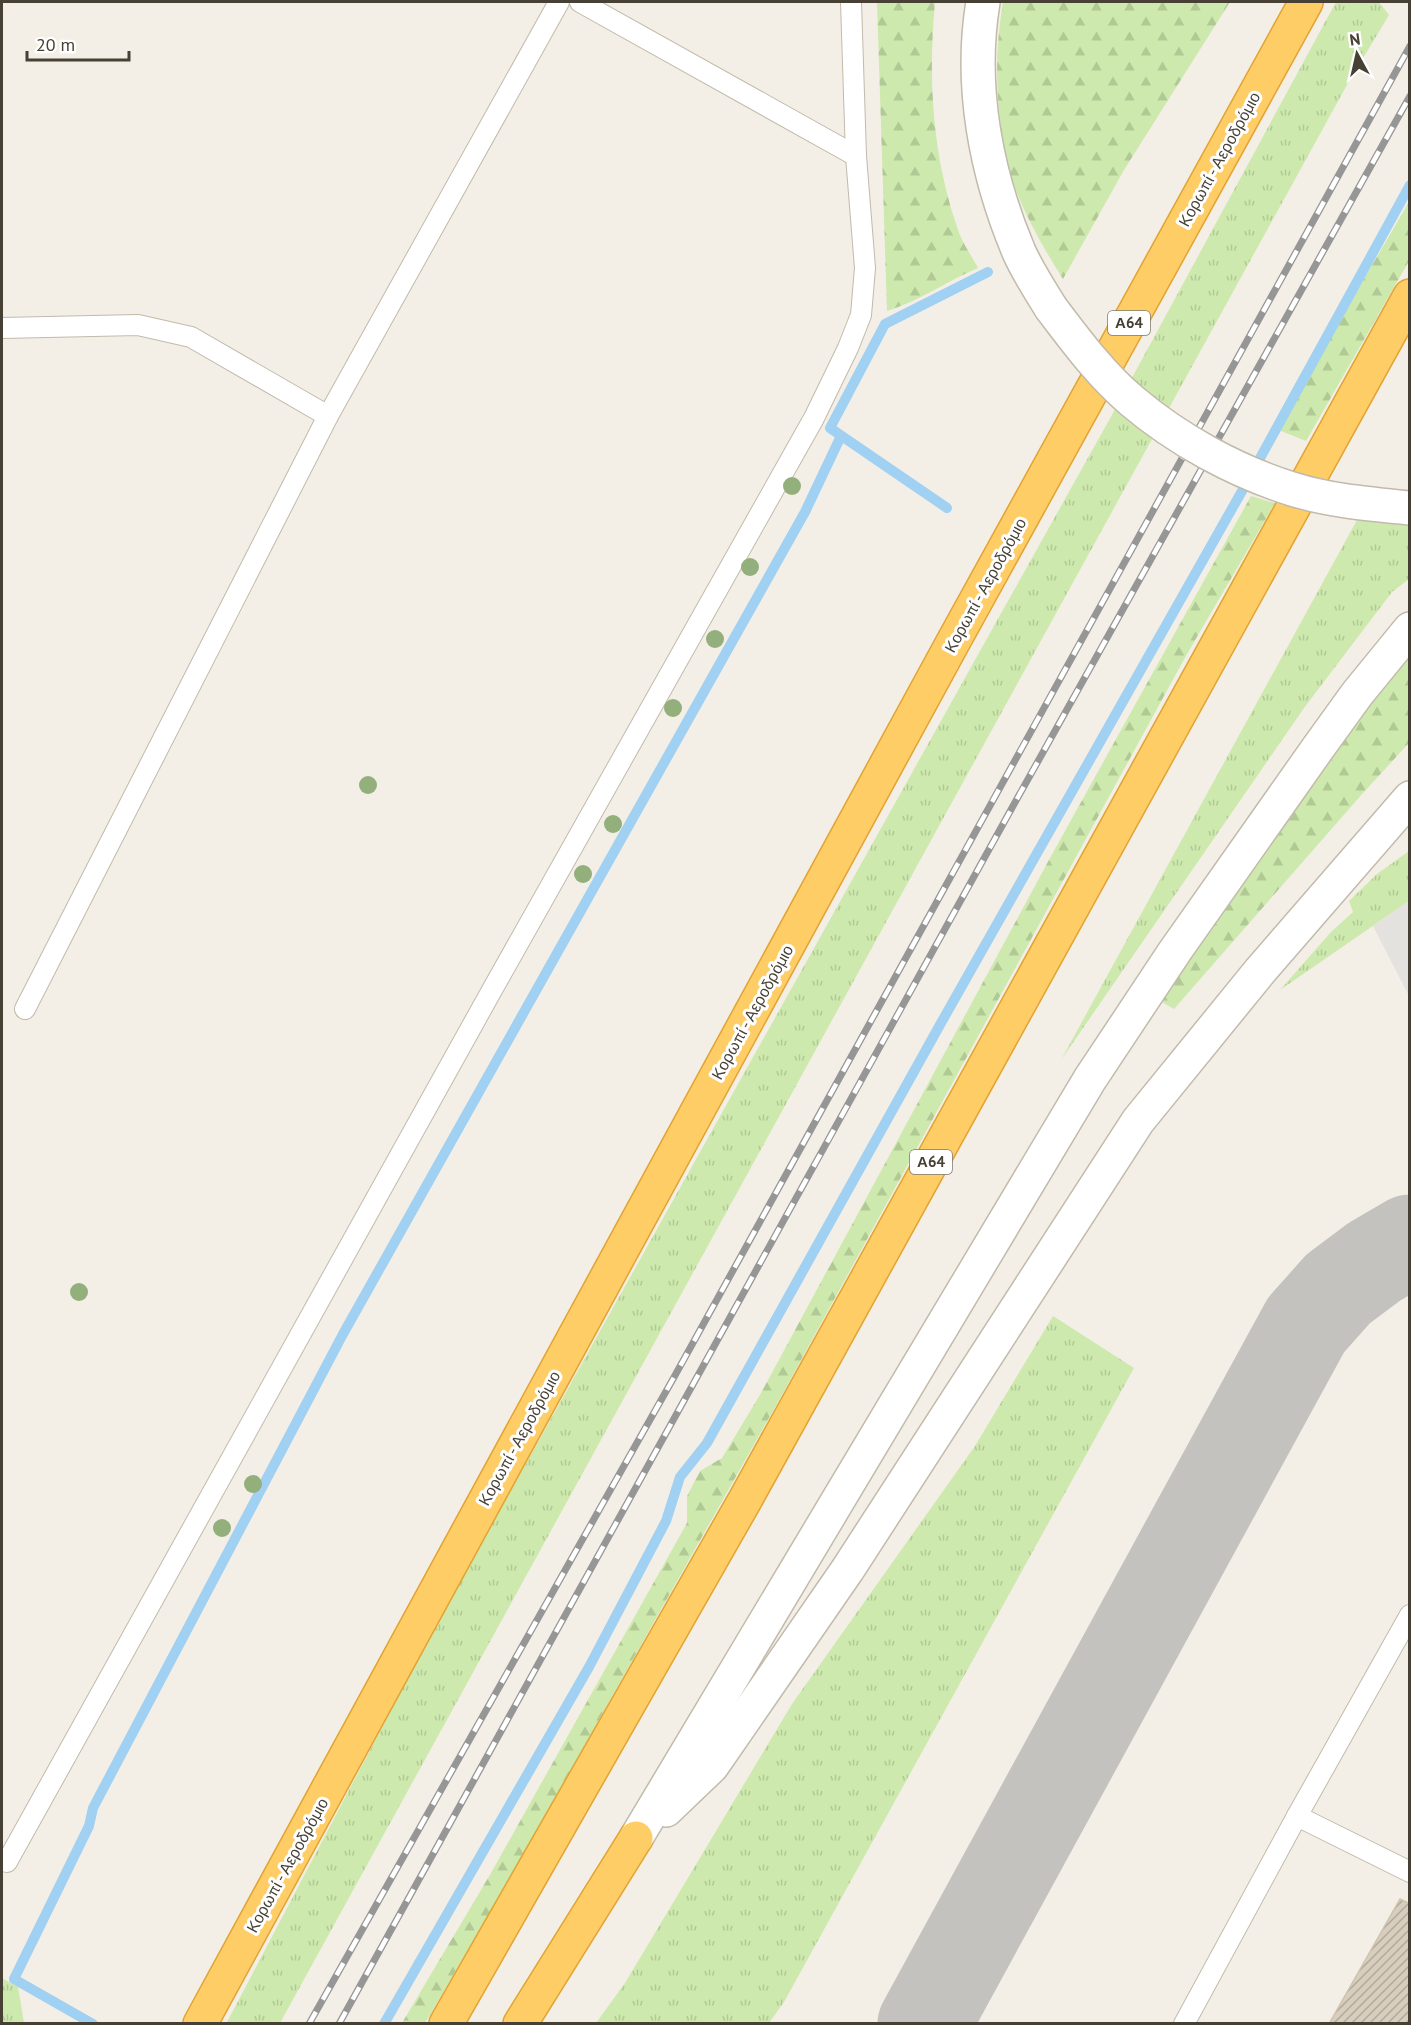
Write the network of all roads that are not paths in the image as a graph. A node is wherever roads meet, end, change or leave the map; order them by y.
1 (560, 2) edge
2 (580, 2) edge
3 (851, 2) edge
4 (983, 2) edge
5 (1306, 2) edge
6 (856, 156) junction
7 (1410, 296) edge
8 (2, 328) edge
9 (327, 416) junction
10 (1410, 508) edge
11 (1410, 629) edge
12 (1410, 798) edge
13 (25, 1009) dead end
14 (1410, 1615) edge
15 (1297, 1816) junction
16 (636, 1838) junction
17 (3, 1865) edge
18 (1410, 1872) edge
19 (200, 2024) edge
20 (446, 2024) edge
21 (520, 2024) edge
22 (1184, 2024) edge

1 - 9 lane
2 - 6 lane
3 - 6 lane
4 - 10 street, bridge
5 - 19 highway, Κορωπί - Αεροδρόμιο / Α64
6 - 17 lane
7 - 20 highway, Α64
8 - 9 lane
9 - 13 lane
11 - 16 street
12 - 16 street
14 - 15 lane
15 - 18 lane
15 - 22 lane
16 - 21 highway

